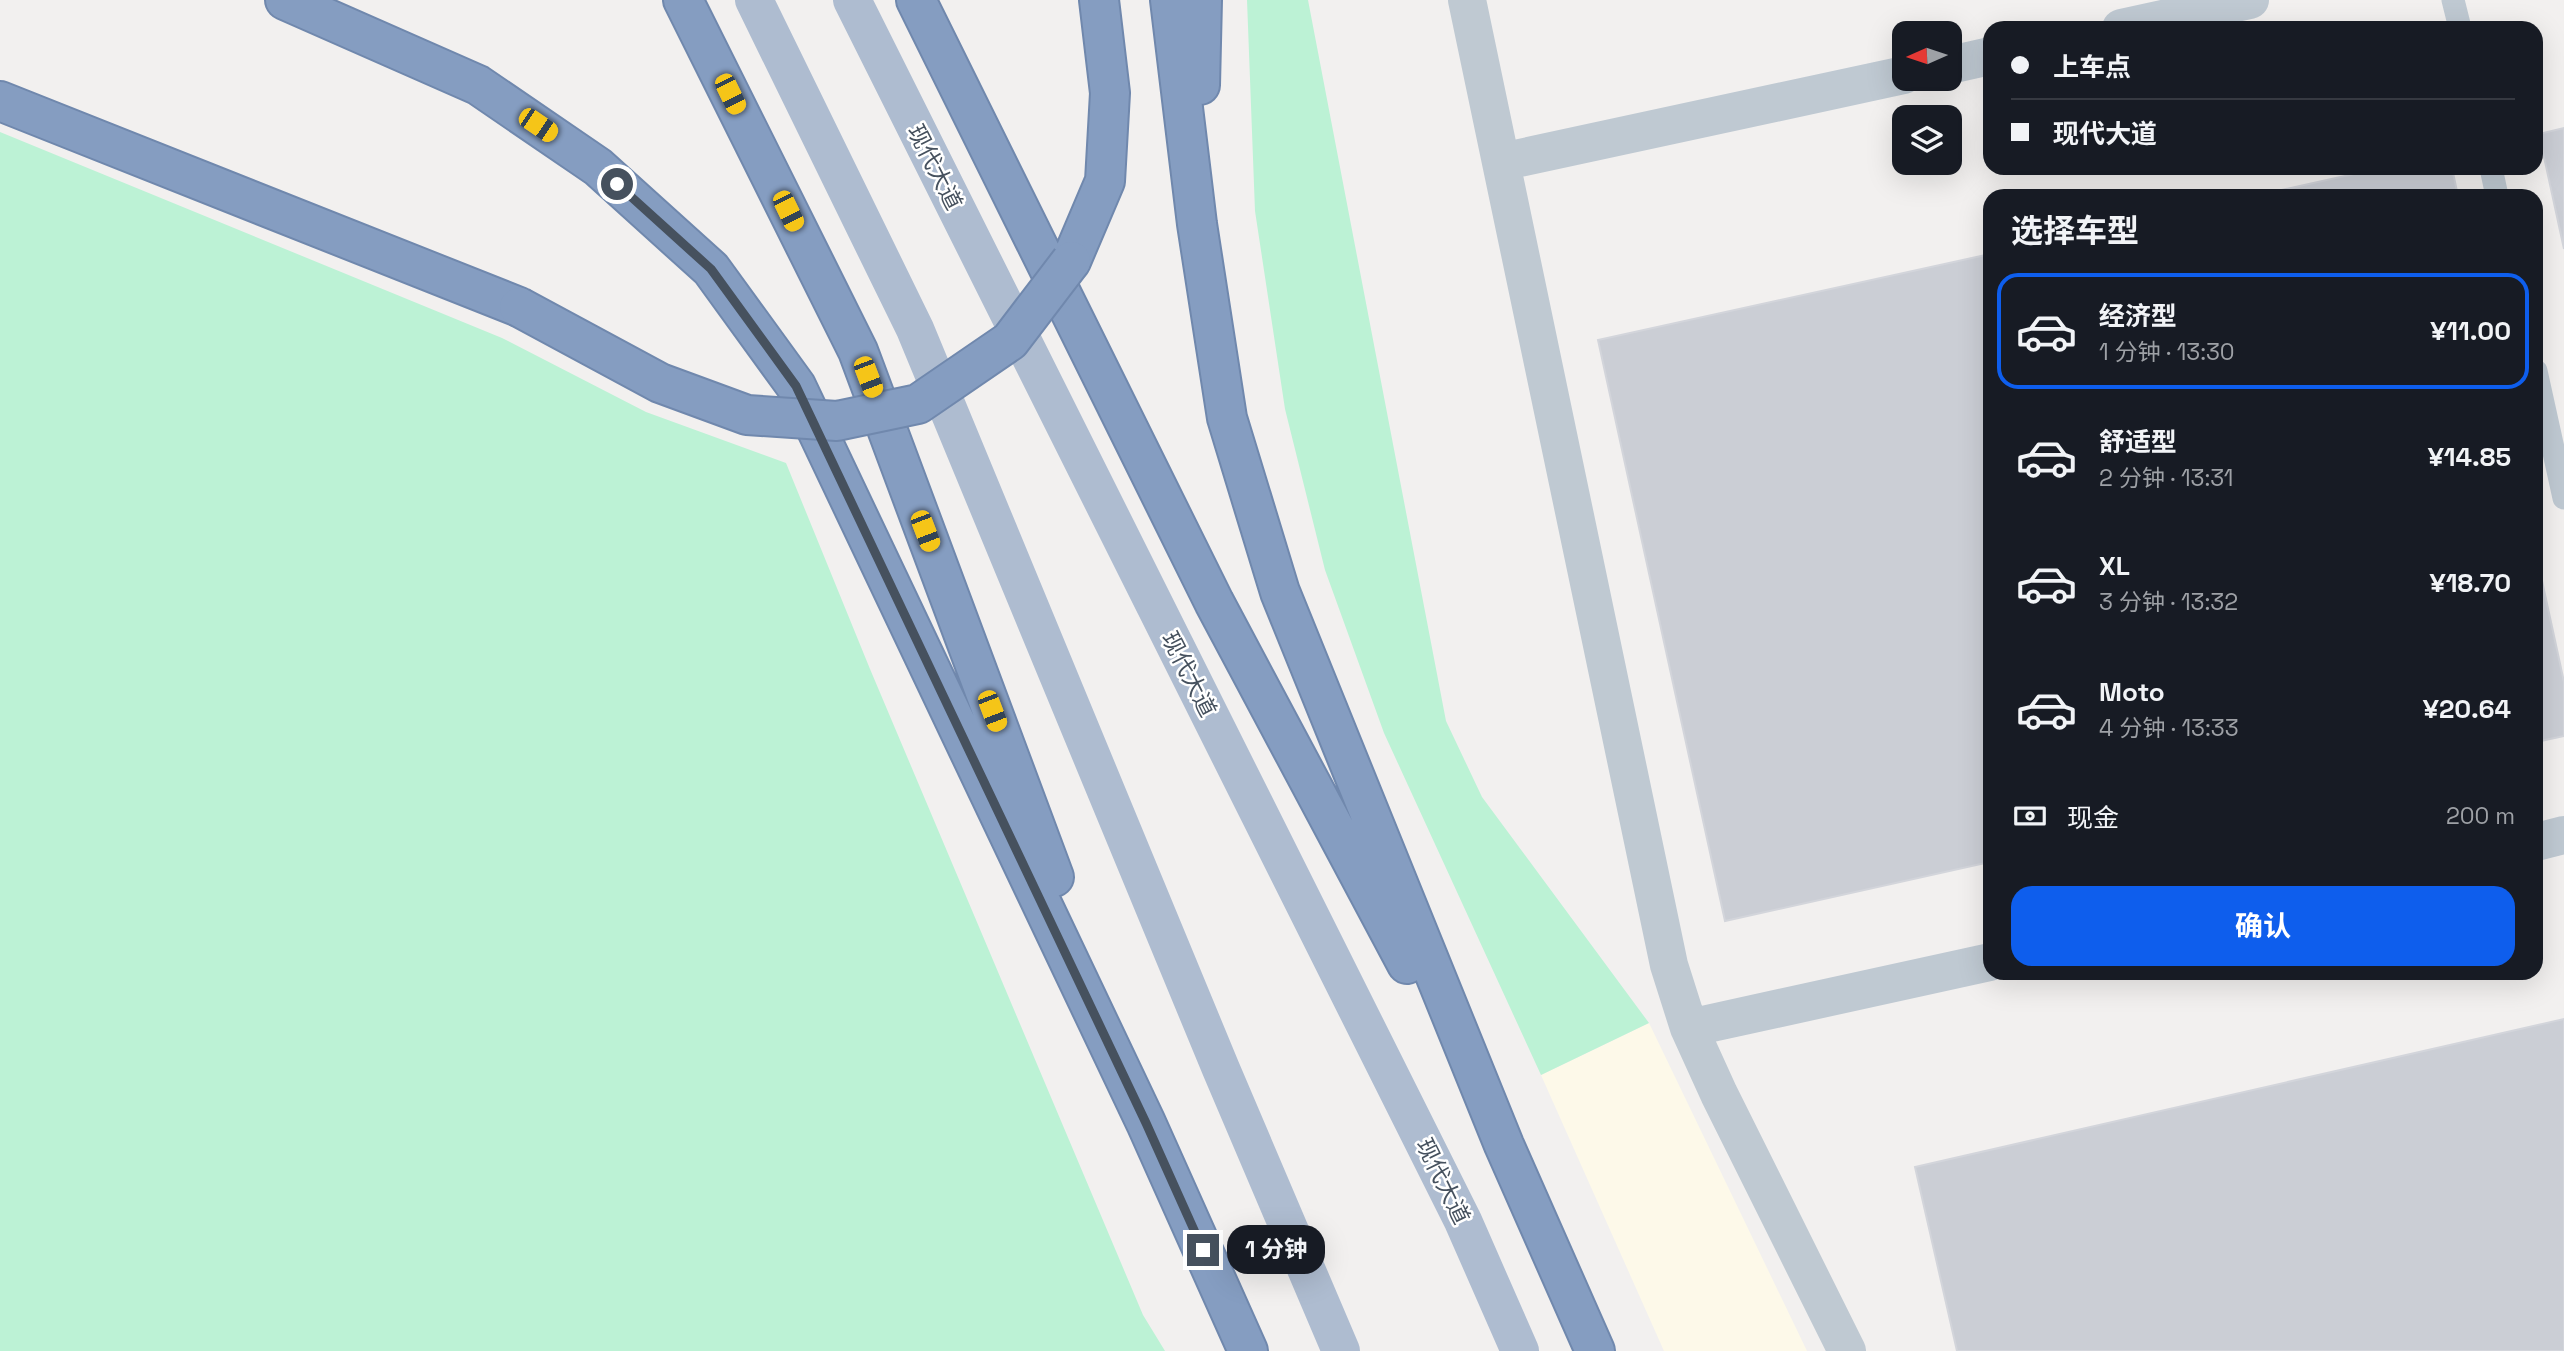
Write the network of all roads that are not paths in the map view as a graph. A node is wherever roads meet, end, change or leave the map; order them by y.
1 (683, 0) edge
2 (754, 0) edge
3 (852, 0) edge
4 (916, 0) edge
5 (1099, 0) edge
6 (1170, 0) edge
7 (1202, 0) edge
8 (1467, 0) edge
9 (2250, 0) edge
10 (2453, 0) edge
11 (286, 2) edge
12 (2153, 21) edge
13 (2458, 21) edge
14 (1983, 58) edge
15 (1962, 62) edge
16 (1892, 78) edge
17 (0, 101) edge
18 (1501, 162) junction
19 (1197, 224) junction
20 (2543, 403) edge
21 (2564, 498) edge
22 (2564, 835) edge
23 (2543, 840) edge
24 (1983, 964) edge
25 (1689, 1028) junction
26 (1146, 1123) junction
27 (1504, 1145) junction
28 (1248, 1351) edge
29 (1341, 1351) edge
30 (1520, 1351) edge
31 (1595, 1351) edge
32 (1847, 1351) edge

1 - 26 highway
2 - 29 main road
3 - 30 main road, 现代大道
4 - 27 highway
5 - 17 highway, bridge
6 - 19 highway
7 - 19 highway
8 - 18 street
9 - 12 street
10 - 13 lane
11 - 26 highway
14 - 15 street
16 - 18 street
18 - 25 street
19 - 27 highway
20 - 21 lane
22 - 23 street
24 - 25 street
25 - 32 street
26 - 28 highway
27 - 31 highway

